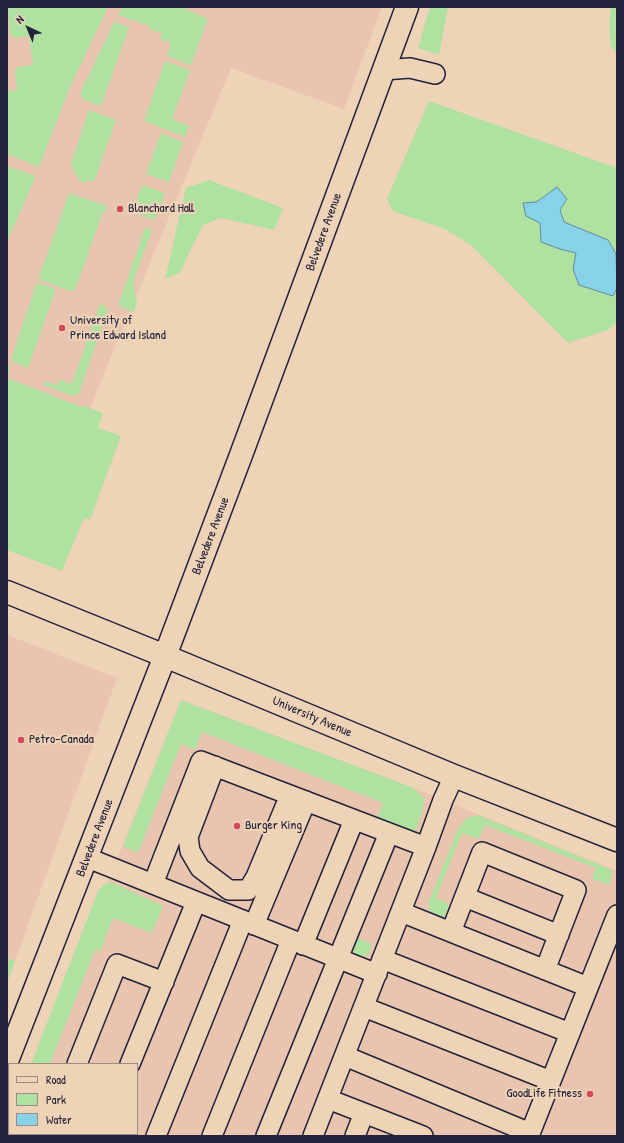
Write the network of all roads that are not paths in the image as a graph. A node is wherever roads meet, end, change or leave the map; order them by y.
1 (407, 7) edge
2 (384, 70) junction
3 (435, 74) dead end
4 (7, 592) edge
5 (165, 656) junction
6 (214, 766) junction
7 (454, 776) junction
8 (298, 798) junction
9 (354, 820) junction
10 (389, 833) junction
11 (617, 840) edge
12 (426, 847) junction
13 (88, 858) junction
14 (152, 884) junction
15 (465, 897) junction
16 (196, 902) junction
17 (401, 912) junction
18 (617, 915) edge
19 (248, 922) junction
20 (451, 932) junction
21 (559, 935) junction
22 (297, 942) junction
23 (338, 958) junction
24 (380, 967) junction
25 (545, 970) junction
26 (164, 982) junction
27 (588, 987) junction
28 (364, 1007) junction
29 (570, 1033) junction
30 (345, 1056) junction
31 (7, 1062) edge
32 (77, 1063) edge
33 (130, 1063) edge
34 (551, 1081) junction
35 (328, 1099) junction
36 (364, 1113) junction
37 (530, 1134) edge
38 (416, 1135) edge
39 (156, 1136) edge
40 (212, 1136) edge
41 (266, 1136) edge
42 (313, 1136) edge
43 (355, 1136) edge

1 - 2 main road, Belvedere Avenue
2 - 3 lane
2 - 5 main road, Belvedere Avenue
4 - 5 main road, University Avenue
5 - 7 main road, University Avenue
5 - 13 main road, Belvedere Avenue
6 - 8 lane
6 - 8 lane
6 - 14 lane
7 - 11 main road, University Avenue
7 - 12 lane
8 - 9 lane
8 - 19 lane
9 - 10 lane
9 - 22 lane
10 - 12 lane
10 - 23 lane
12 - 17 lane
13 - 14 lane
13 - 31 main road, Belvedere Avenue
14 - 16 lane
15 - 20 lane
15 - 21 lane
15 - 21 lane
16 - 19 lane
16 - 26 lane
17 - 20 lane
17 - 24 lane
18 - 27 lane
19 - 22 lane
19 - 39 lane
20 - 25 lane
21 - 25 lane
22 - 23 lane
22 - 40 lane
23 - 24 lane
23 - 41 lane
24 - 28 lane
24 - 29 lane
25 - 27 lane
26 - 32 lane
26 - 33 lane
27 - 29 lane
28 - 30 lane
28 - 34 lane
29 - 34 lane
30 - 35 lane
30 - 37 lane
34 - 37 lane
35 - 36 lane
35 - 42 lane
36 - 38 lane
36 - 43 lane

